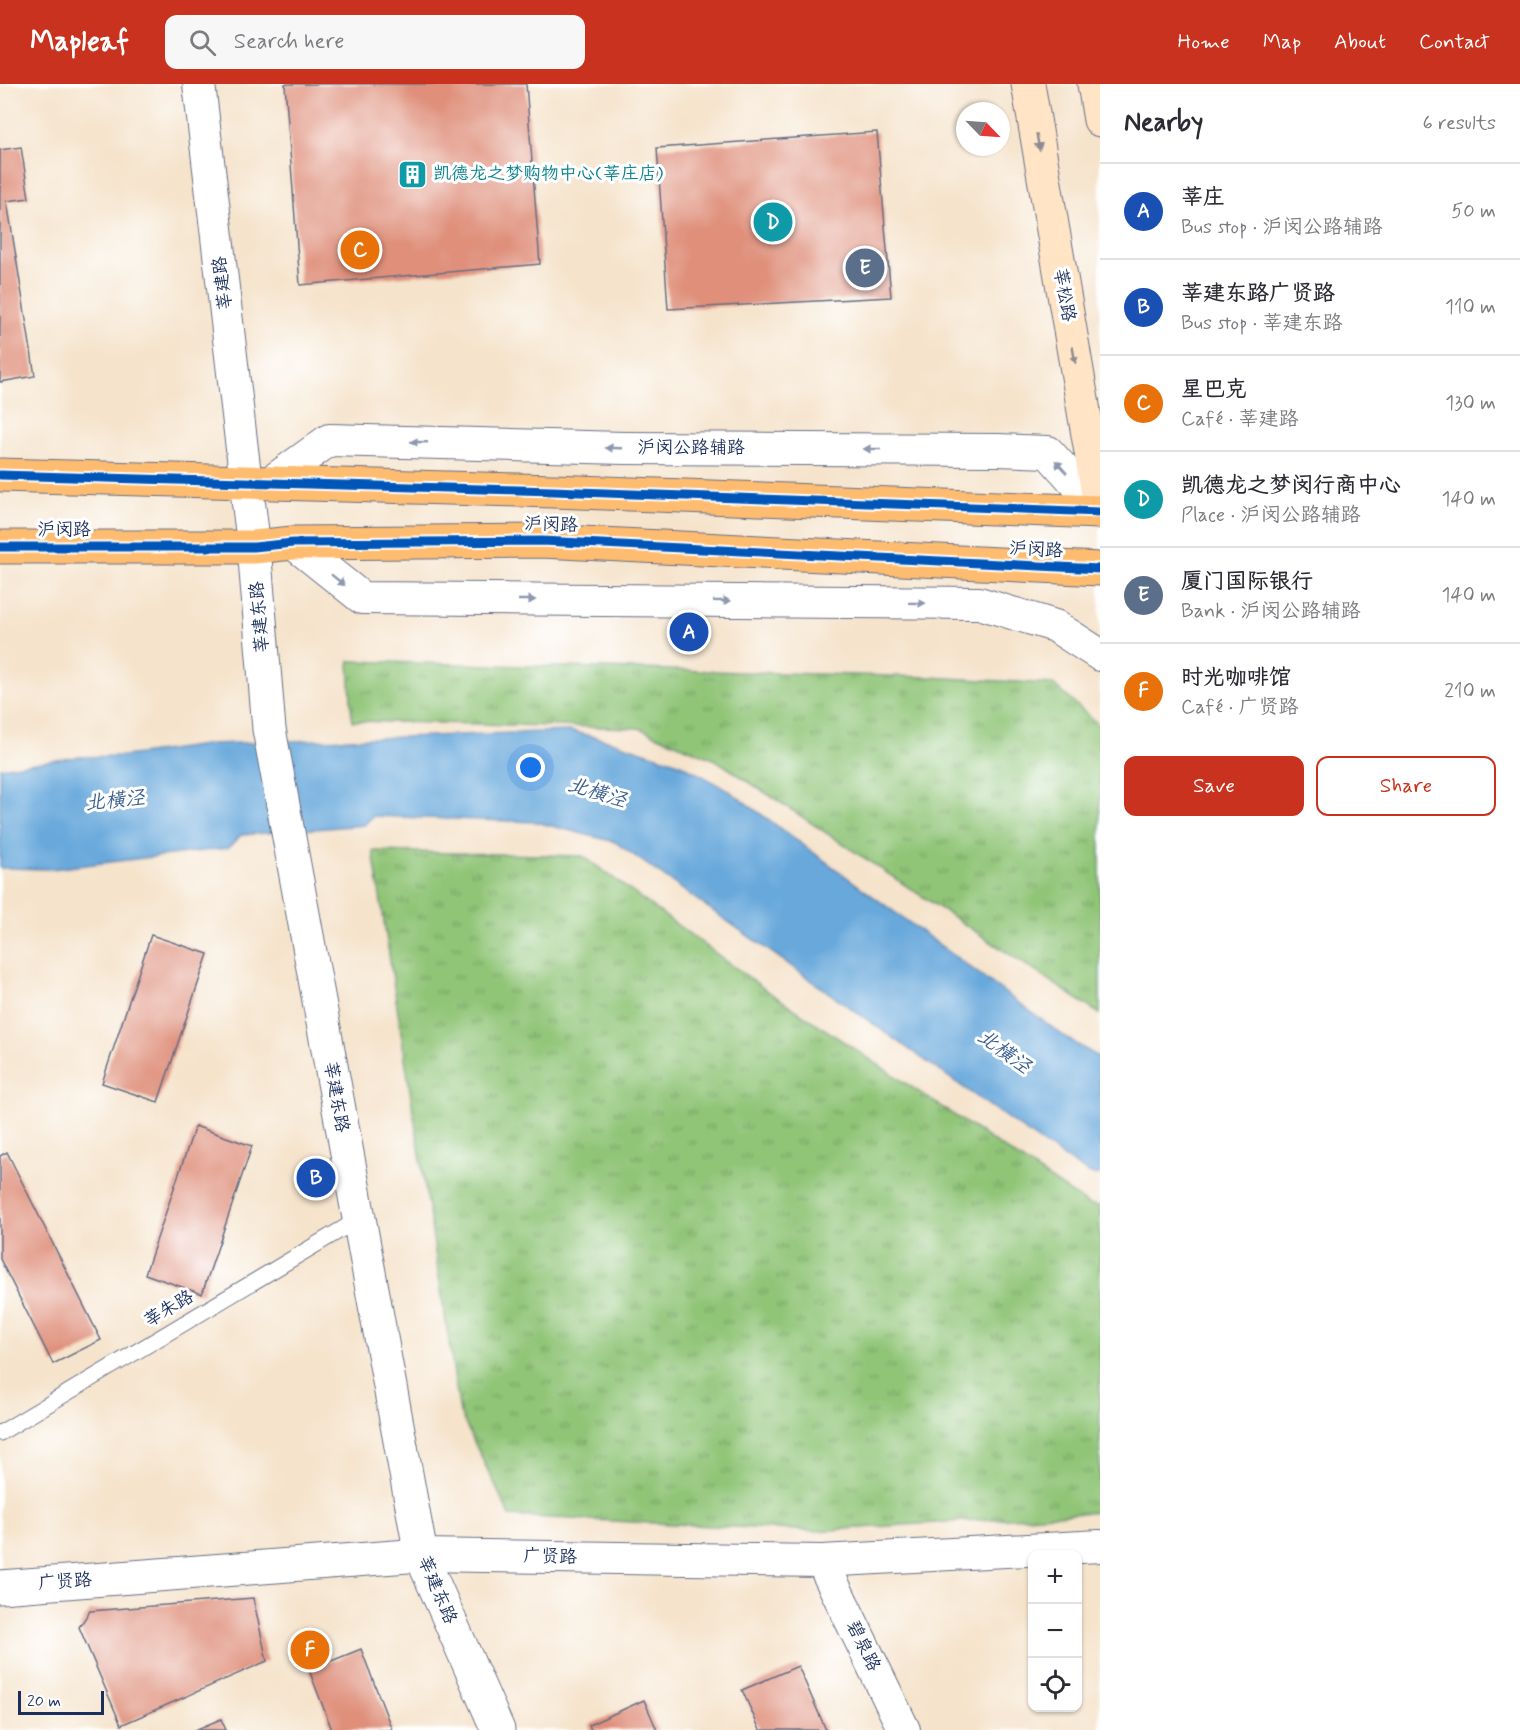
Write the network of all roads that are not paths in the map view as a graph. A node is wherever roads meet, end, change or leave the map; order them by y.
1 (200, 84) edge
2 (1028, 84) edge
3 (1094, 84) edge
4 (1100, 120) edge
5 (0, 475) edge
6 (258, 483) junction
7 (1100, 505) edge
8 (1100, 511) edge
9 (293, 543) junction
10 (0, 547) edge
11 (254, 547) junction
12 (1100, 569) edge
13 (1100, 655) edge
14 (359, 1219) junction
15 (0, 1433) edge
16 (1100, 1546) edge
17 (421, 1555) junction
18 (822, 1562) junction
19 (0, 1587) edge
20 (498, 1730) edge
21 (904, 1730) edge

1 - 6 street, 莘建路
2 -> 7 main road, 莘松路
3 - 4 main road
5 - 6 highway, 沪闵路
6 - 8 highway, 沪闵路
8 -> 6 street, 沪闵公路辅路
6 - 11 street, 莘建东路
9 - 11 highway, 沪闵路
9 - 12 highway, 沪闵路
9 -> 13 street
10 - 11 highway, 沪闵路
11 - 14 street, 莘建东路
14 - 15 lane, 莘朱路
14 - 17 street, 莘建东路
16 - 18 street, 广贤路
17 - 18 street, 广贤路
17 - 19 street, 广贤路
17 - 20 street, 莘建东路
18 - 21 street, 碧泉路

